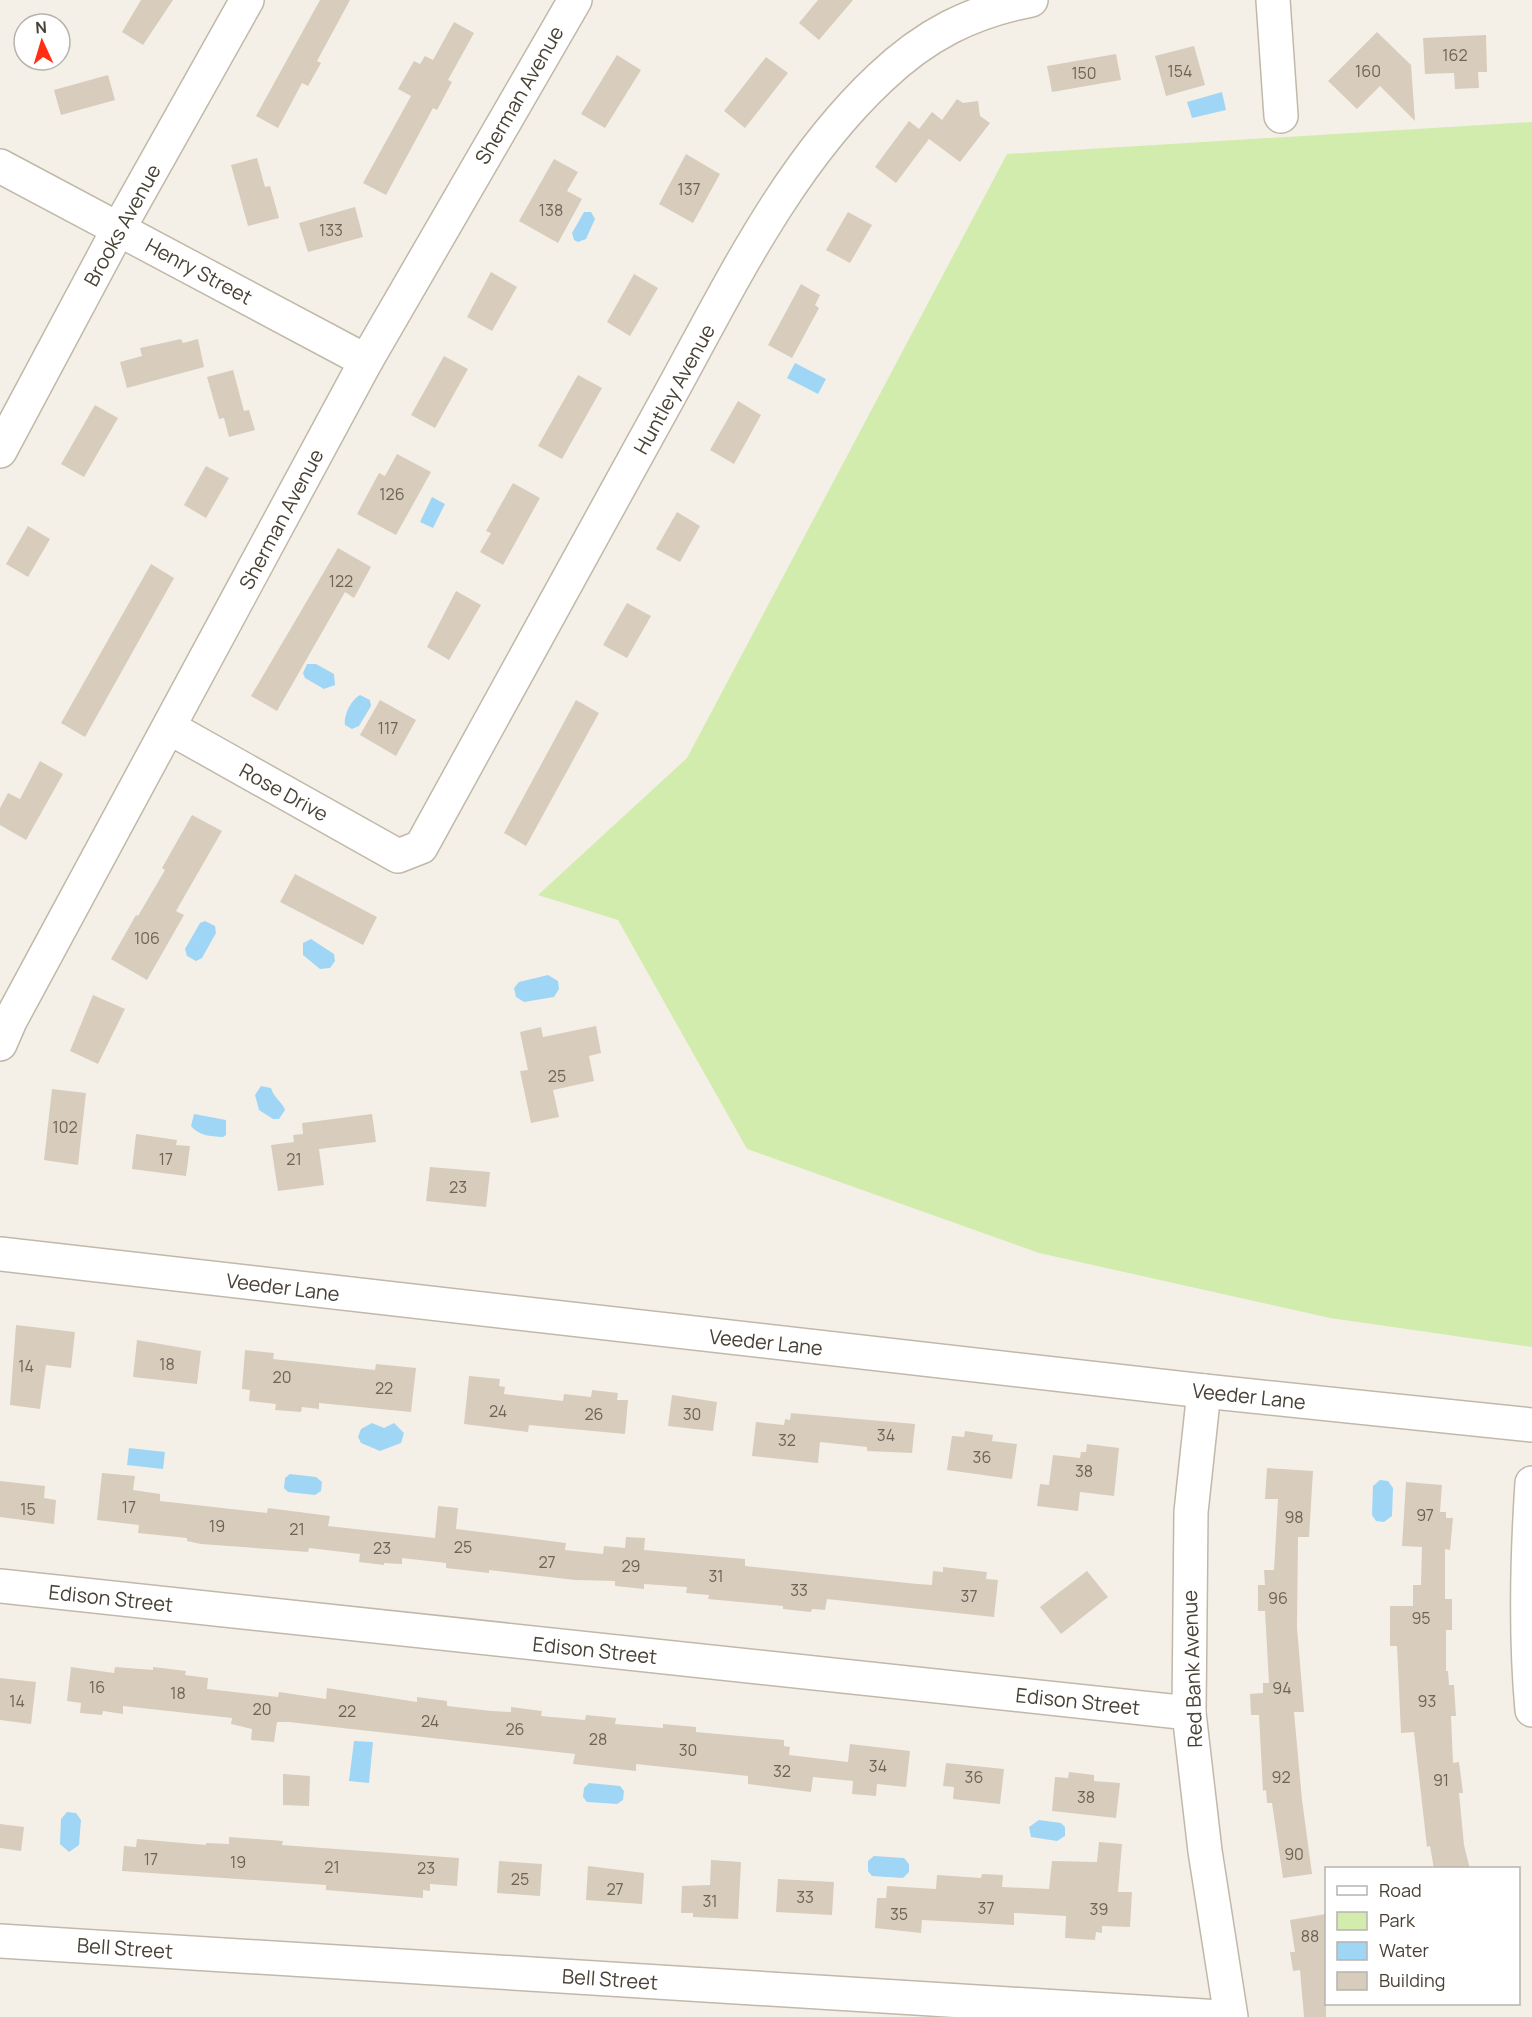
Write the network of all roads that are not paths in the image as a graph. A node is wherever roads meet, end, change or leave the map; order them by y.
1 (247, 0) edge
2 (575, 0) edge
3 (1031, 0) edge
4 (1273, 0) edge
5 (959, 9) edge
6 (1281, 116) dead end
7 (0, 166) edge
8 (119, 228) junction
9 (366, 361) junction
10 (0, 452) edge
11 (170, 728) junction
12 (398, 856) joint
13 (0, 1044) edge
14 (0, 1254) edge
15 (1204, 1391) junction
16 (1532, 1425) edge
17 (1532, 1483) edge
18 (0, 1586) edge
19 (1532, 1710) edge
20 (1189, 1713) junction
21 (0, 1941) edge
22 (1220, 2017) edge
23 (1231, 2017) edge

1 - 8 street, Brooks Avenue
2 - 9 street, Sherman Avenue
3 - 5 street, Huntley Avenue
4 - 6 street
5 - 12 street, Huntley Avenue
7 - 8 street, Henry Street
8 - 9 street, Henry Street
8 - 10 street, Brooks Avenue
9 - 11 street, Sherman Avenue
11 - 12 street, Rose Drive
11 - 13 street, Sherman Avenue
14 - 15 street, Veeder Lane
15 - 16 street, Veeder Lane
15 - 20 street, Red Bank Avenue
17 - 19 street
18 - 20 street, Edison Street
20 - 23 street, Red Bank Avenue
21 - 22 street, Bell Street

